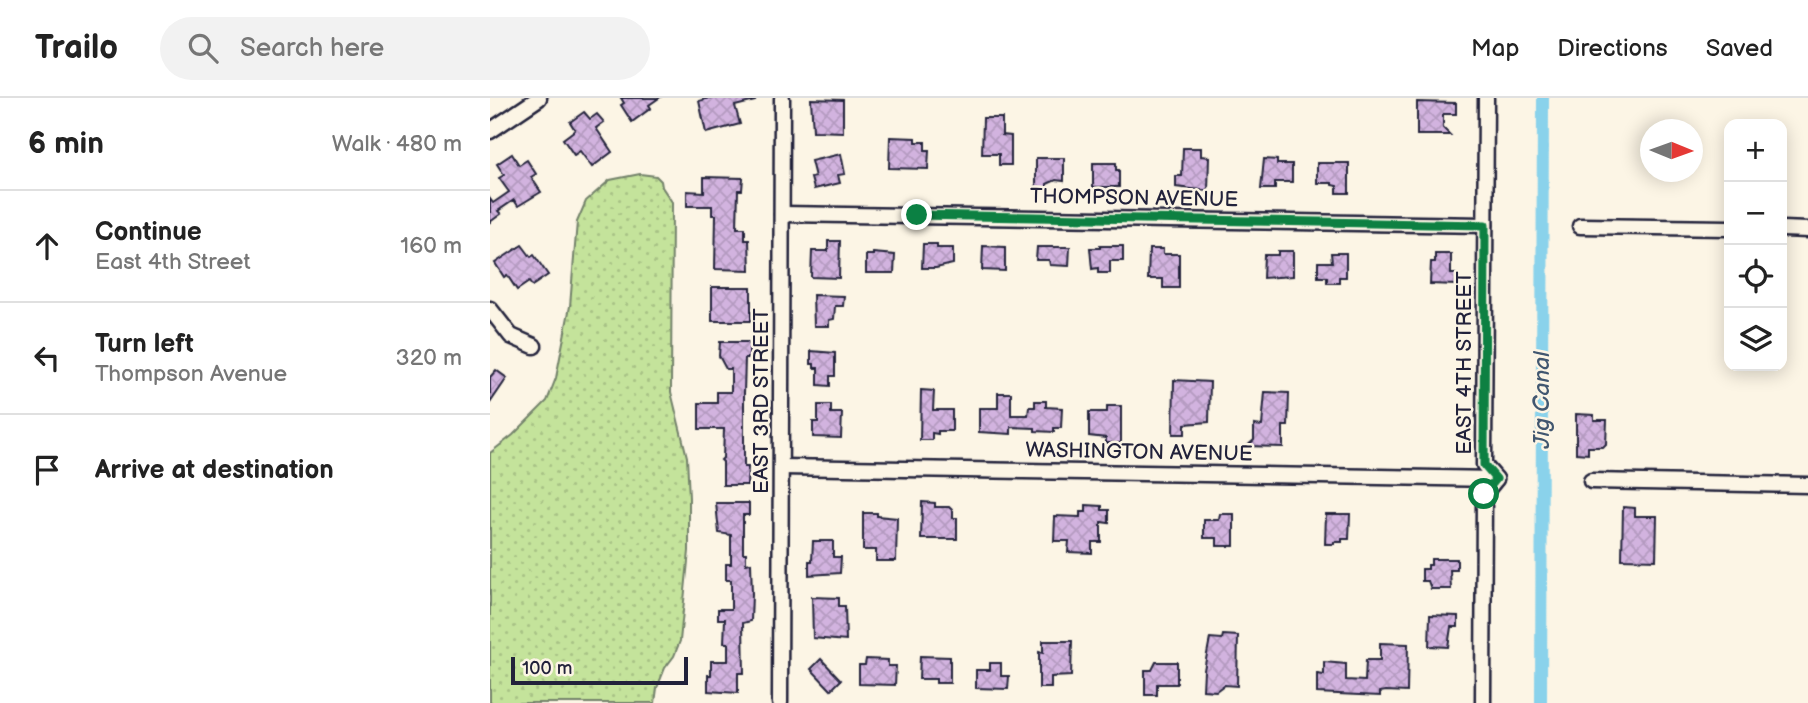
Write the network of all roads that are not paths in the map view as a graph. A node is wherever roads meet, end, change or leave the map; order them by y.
1 (539, 98) edge
2 (782, 98) edge
3 (1486, 98) edge
4 (490, 131) edge
5 (782, 214) junction
6 (1485, 225) junction
7 (1580, 226) dead end
8 (1724, 228) edge
9 (1787, 229) edge
10 (1808, 230) edge
11 (490, 309) edge
12 (534, 346) dead end
13 (782, 467) junction
14 (1496, 479) junction
15 (1591, 481) dead end
16 (1808, 485) edge
17 (780, 703) edge
18 (1483, 703) edge

1 - 4 street
2 - 5 street, EAST 3RD STREET
3 - 6 street, EAST 4TH STREET
5 - 6 street, THOMPSON AVENUE
5 - 13 street, EAST 3RD STREET
6 - 14 street, EAST 4TH STREET
7 - 8 street
9 - 10 street
11 - 12 street
13 - 14 street, WASHINGTON AVENUE
13 - 17 street, EAST 3RD STREET
14 - 18 street, EAST 4TH STREET
15 - 16 street

